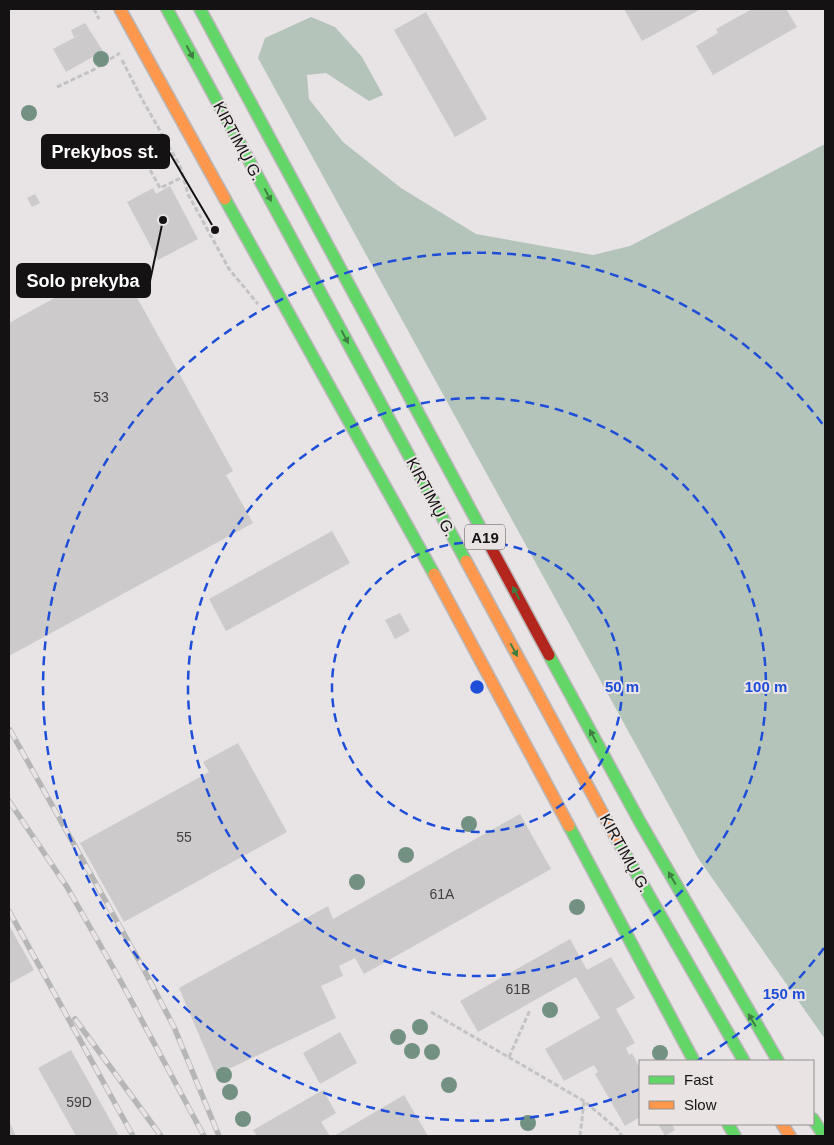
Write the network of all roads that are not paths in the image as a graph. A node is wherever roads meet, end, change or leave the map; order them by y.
1 (120, 9) edge
2 (167, 9) edge
3 (200, 9) edge
4 (693, 1060) edge
5 (743, 1060) edge
6 (777, 1060) edge
7 (814, 1121) edge
8 (729, 1125) edge
9 (783, 1125) edge
10 (735, 1136) edge
11 (790, 1136) edge
12 (824, 1136) edge

1 - 4 main road
2 -> 5 main road, KIRTIMŲ G. / A19
6 -> 3 main road, A19
7 - 12 main road
8 - 10 main road
9 - 11 main road

